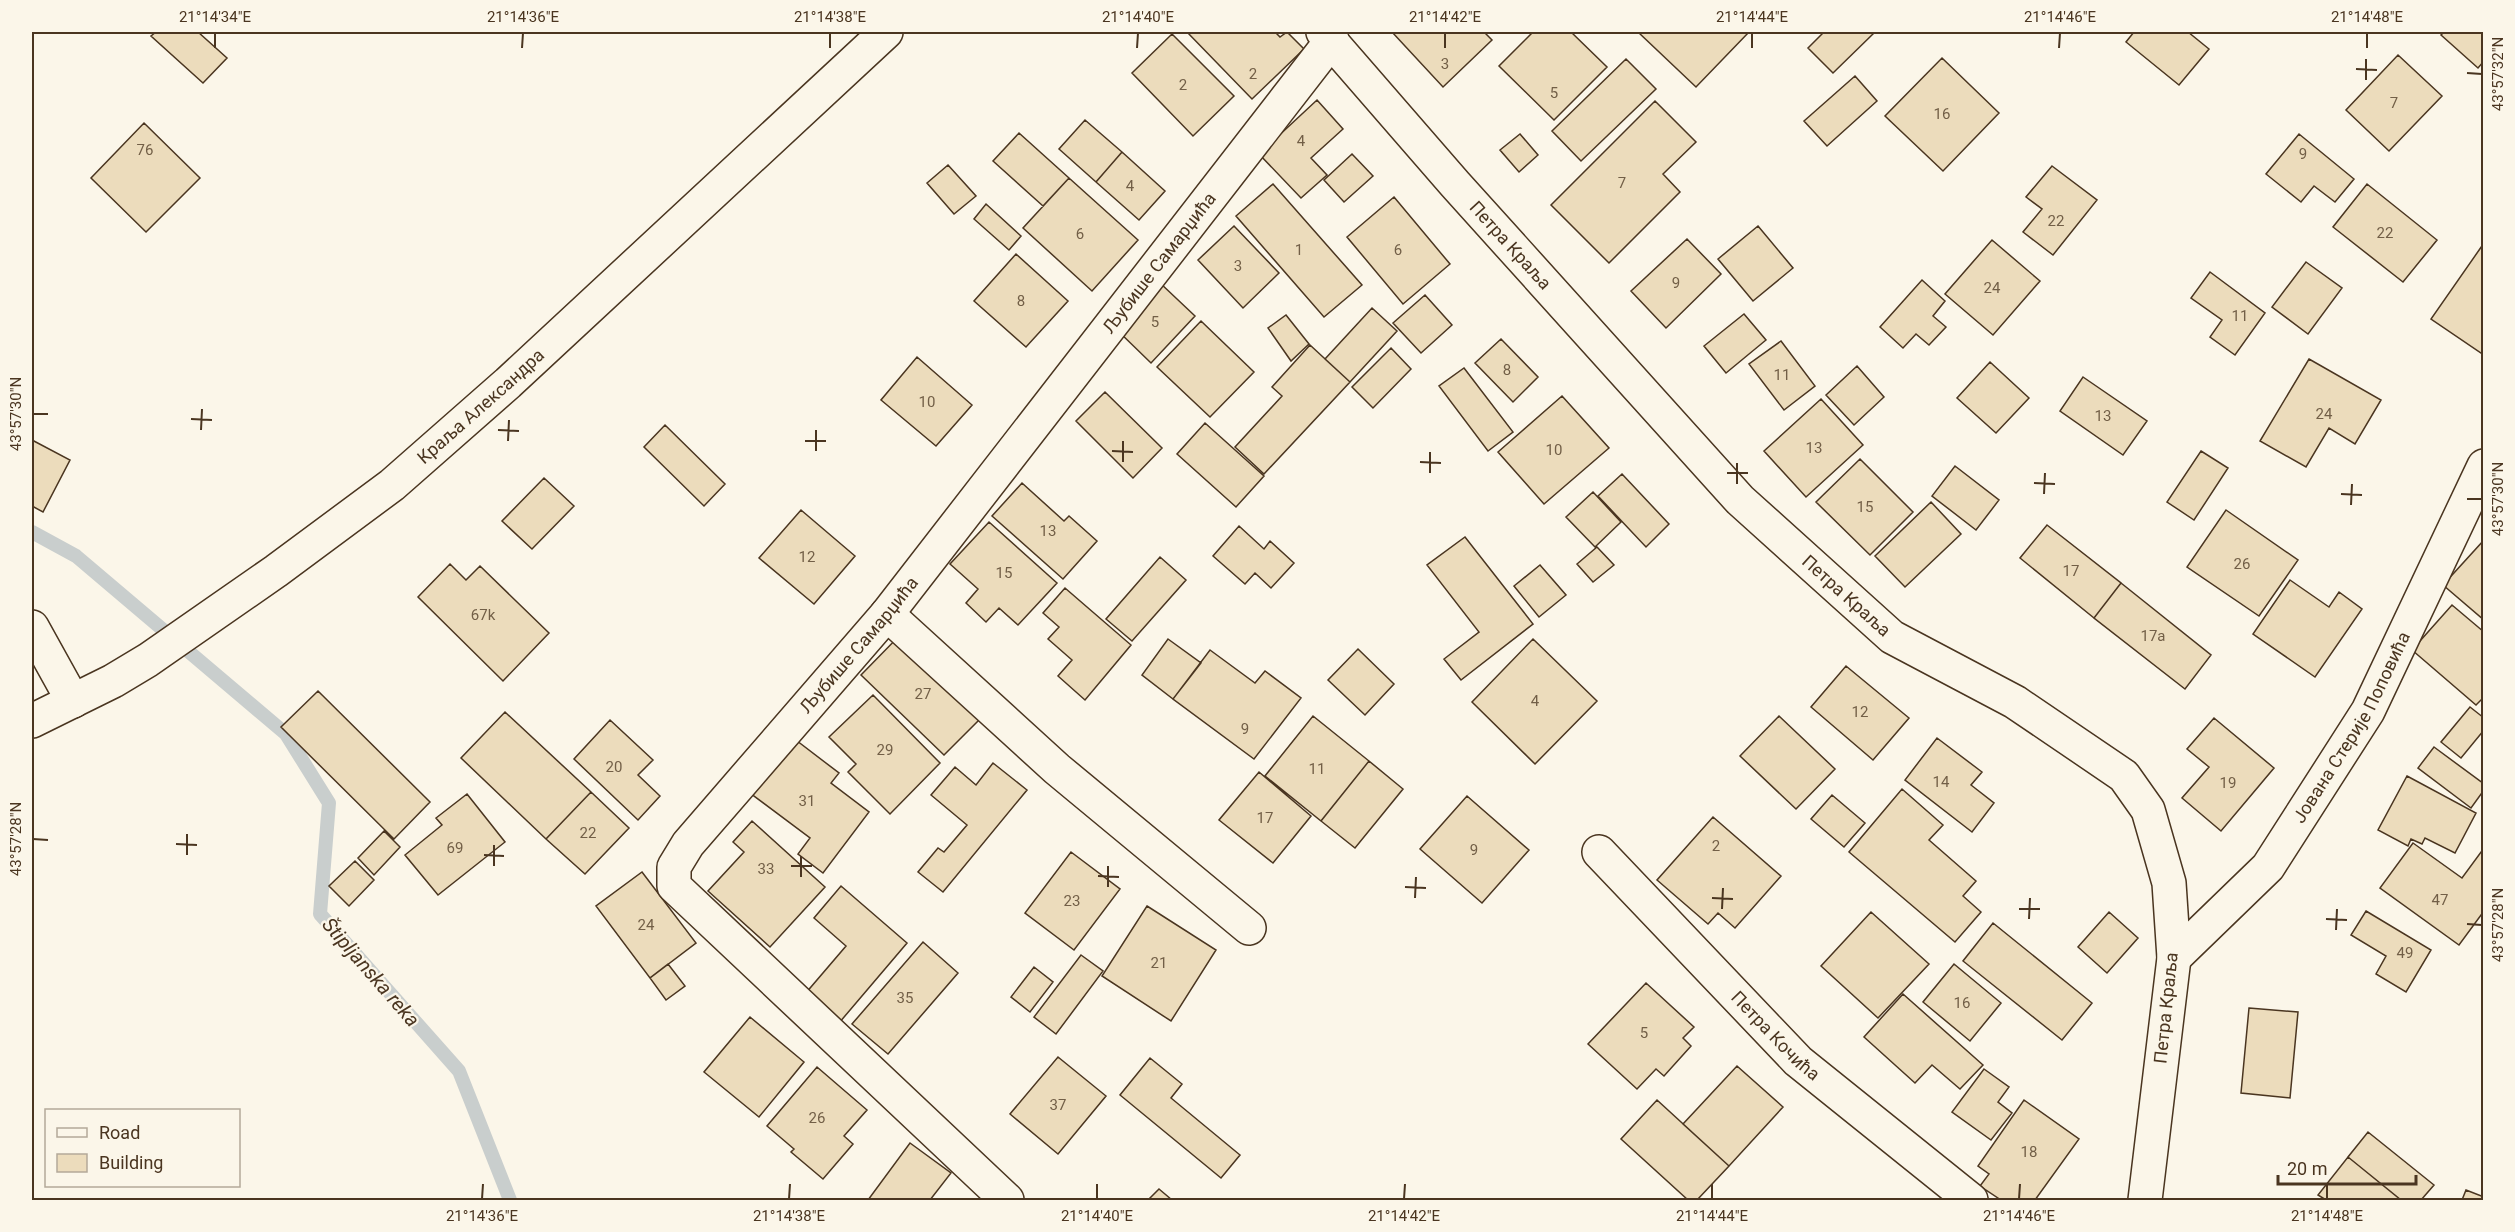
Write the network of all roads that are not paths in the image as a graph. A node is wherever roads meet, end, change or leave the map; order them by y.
1 (886, 32) edge
2 (1327, 36) edge
3 (2484, 466) edge
4 (887, 614) junction
5 (32, 627) edge
6 (73, 701) junction
7 (32, 721) edge
8 (1599, 852) dead end
9 (1249, 928) dead end
10 (2174, 958) junction
11 (1007, 1200) edge
12 (1971, 1200) edge
13 (2145, 1200) edge

1 - 6 street, Краља Александра
2 - 4 street, Љубише Самарџића
2 - 10 street, Петра Краља
3 - 10 street, Јована Стерије Поповића
4 - 9 street
4 - 11 street, Љубише Самарџића
5 - 6 street
6 - 7 street, Краља Александра
8 - 12 street, Петра Кочића
10 - 13 street, Петра Краља

